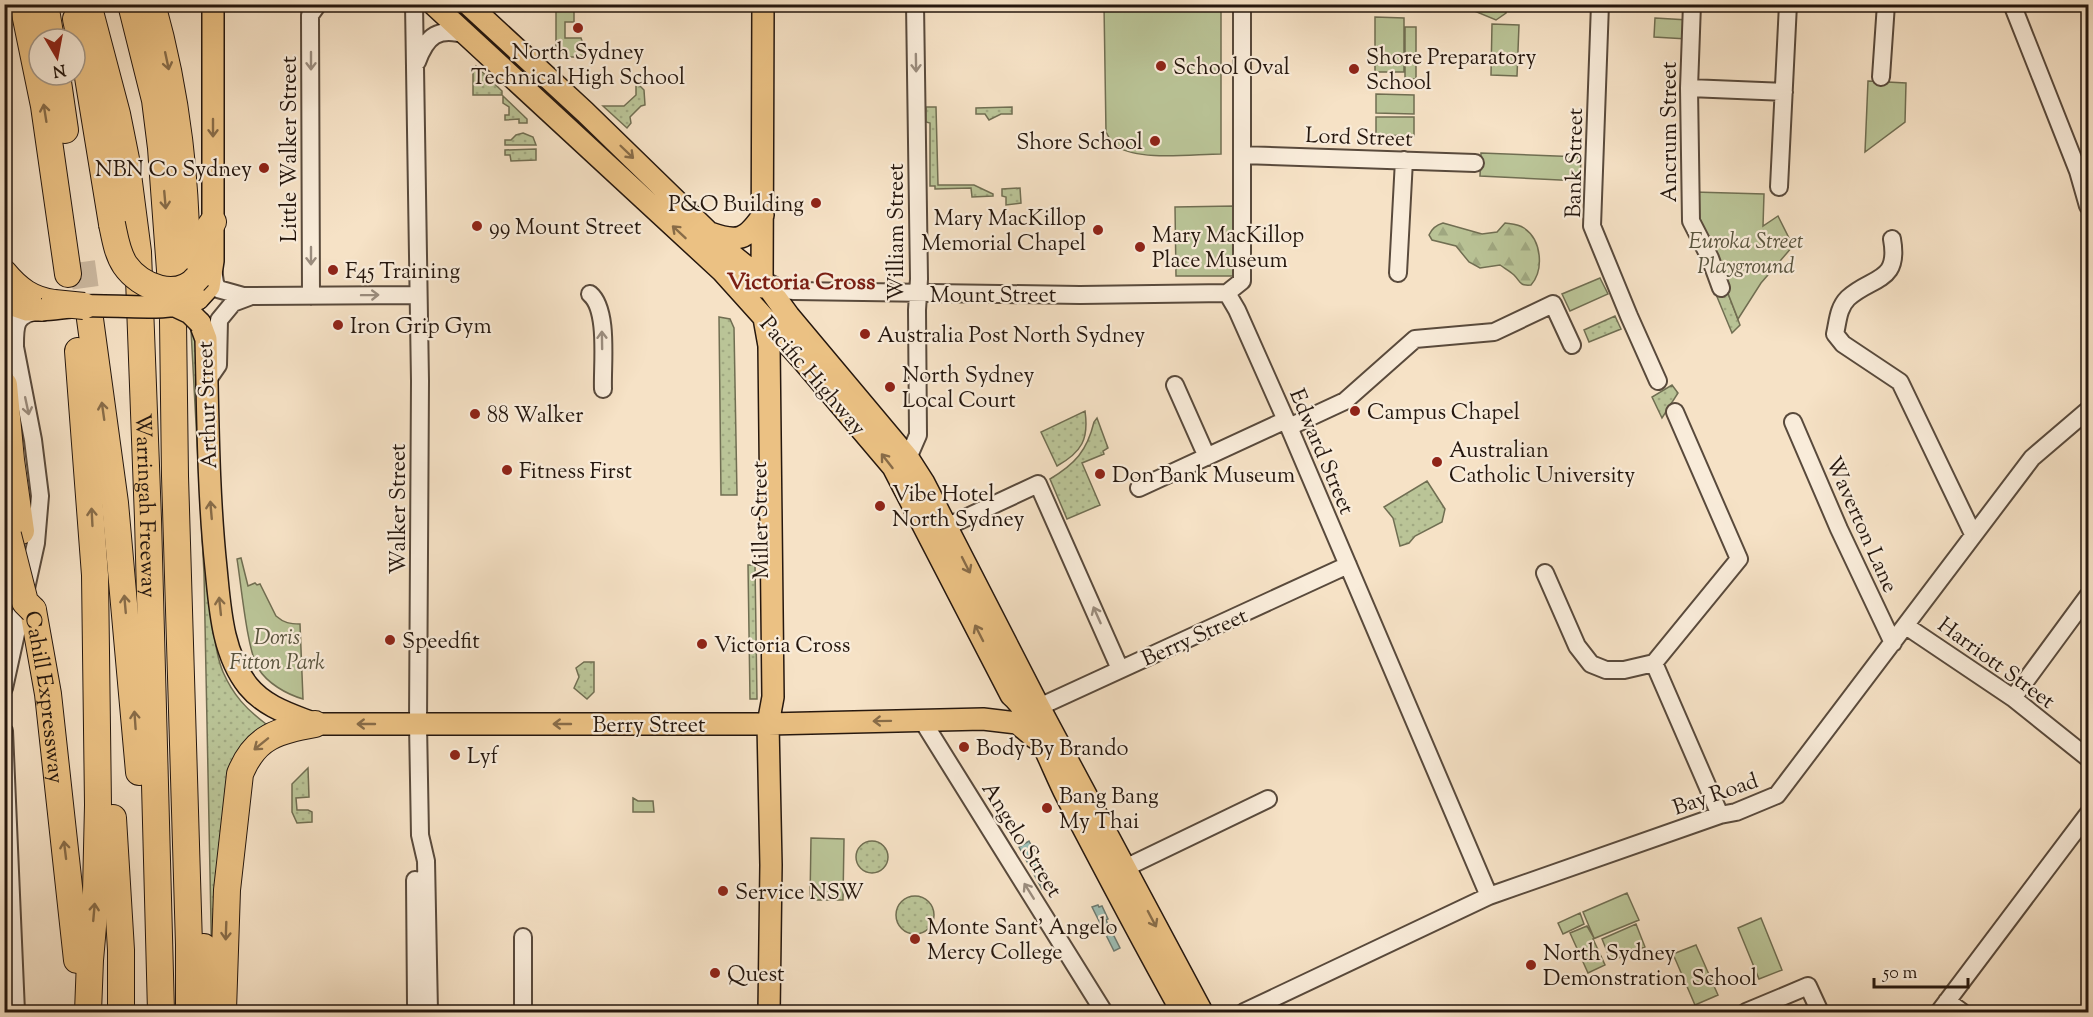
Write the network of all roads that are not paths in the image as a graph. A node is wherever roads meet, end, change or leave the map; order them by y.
1 (23, 4) edge
2 (45, 4) edge
3 (72, 4) edge
4 (88, 4) edge
5 (97, 4) edge
6 (131, 4) edge
7 (152, 4) edge
8 (318, 4) edge
9 (414, 4) edge
10 (433, 4) edge
11 (468, 4) edge
12 (763, 4) edge
13 (915, 4) edge
14 (1600, 4) edge
15 (1692, 4) edge
16 (1788, 4) edge
17 (1886, 4) edge
18 (2012, 4) edge
19 (212, 5) edge
20 (1242, 9) dead end
21 (28, 27) edge
22 (49, 27) edge
23 (467, 35) junction
24 (416, 66) junction
25 (1881, 77) dead end
26 (40, 87) edge
27 (58, 87) edge
28 (1689, 88) junction
29 (1784, 92) junction
30 (1242, 155) junction
31 (1404, 160) junction
32 (1475, 163) dead end
33 (1779, 187) dead end
34 (2088, 207) edge
35 (763, 215) junction
36 (213, 222) joint
37 (108, 225) junction
38 (710, 233) junction
39 (1892, 239) dead end
40 (4, 273) edge
41 (1398, 273) dead end
42 (762, 279) junction
43 (1721, 288) dead end
44 (1227, 293) junction
45 (590, 294) dead end
46 (918, 294) junction
47 (417, 295) junction
48 (311, 296) junction
49 (249, 297) junction
50 (180, 298) junction
51 (25, 306) edge
52 (83, 314) junction
53 (764, 317) junction
54 (1572, 345) dead end
55 (207, 381) junction
56 (1658, 381) dead end
57 (4, 386) edge
58 (1175, 386) dead end
59 (603, 389) dead end
60 (2088, 410) edge
61 (1675, 412) dead end
62 (1793, 422) dead end
63 (1288, 423) junction
64 (1207, 457) junction
65 (908, 458) junction
66 (1139, 488) dead end
67 (946, 527) junction
68 (11, 529) edge
69 (1973, 534) junction
70 (1348, 565) junction
71 (1545, 573) dead end
72 (95, 575) junction
73 (2088, 596) edge
74 (1906, 626) junction
75 (1004, 638) junction
76 (1893, 643) junction
77 (1654, 663) junction
78 (1120, 669) junction
79 (4, 688) edge
80 (2013, 698) junction
81 (1018, 701) junction
82 (1040, 707) junction
83 (983, 719) junction
84 (922, 720) junction
85 (315, 724) junction
86 (418, 724) junction
87 (768, 724) junction
88 (4, 731) edge
89 (1041, 745) junction
90 (2088, 758) edge
91 (1268, 799) dead end
92 (2088, 814) edge
93 (1720, 815) junction
94 (1125, 868) junction
95 (1489, 896) junction
96 (523, 937) dead end
97 (1943, 1007) edge
98 (416, 1010) edge
99 (16, 1012) edge
100 (80, 1012) edge
101 (88, 1012) edge
102 (121, 1012) edge
103 (147, 1012) edge
104 (161, 1012) edge
105 (172, 1012) edge
106 (189, 1012) edge
107 (209, 1012) edge
108 (223, 1012) edge
109 (523, 1012) edge
110 (770, 1012) edge
111 (1104, 1012) edge
112 (1182, 1012) edge
113 (1202, 1012) edge
114 (1244, 1012) edge
115 (1746, 1012) edge
116 (1820, 1012) edge
117 (1962, 1012) edge

21 -> 1 highway
2 - 22 highway
3 - 37 highway
4 - 104 highway, Warringah Freeway
5 - 50 highway, Warringah Freeway
6 -> 50 highway, Warringah Freeway
7 -> 50 highway
8 -> 48 street, Little Walker Street
9 - 24 street, Walker Street
10 - 23 main road, Pacific Highway
11 -> 38 main road, Pacific Highway
12 - 35 main road, Miller Street
13 -> 46 street, William Street
14 - 56 street, Bank Street
15 - 28 street, Ancrum Street
16 - 29 street
17 - 25 street
18 - 34 street
19 -> 36 main road
20 - 30 street
23 - 24 street
53 -> 23 main road, Pacific Highway
24 - 47 street, Walker Street
27 -> 26 highway
28 - 29 street
28 - 43 street, Ancrum Street
29 - 33 street
30 - 31 street, Lord Street
30 - 44 street
31 - 32 street, Lord Street
31 - 41 street
35 - 38 main road
35 - 42 main road, Miller Street
36 - 50 highway
37 - 50 highway
37 - 50 highway, bridge
38 - 42 main road, Pacific Highway
39 - 69 street
40 - 51 highway
42 - 46 street, Mount Street
42 - 53 main road, Miller Street
42 - 65 main road, Pacific Highway
44 - 46 street, Mount Street
44 - 63 street, Edward Street
59 -> 45 street
46 - 65 street, William Street
48 -> 47 street
47 - 86 street, Walker Street
48 - 49 street
49 - 50 street
49 - 55 street
50 - 52 main road, bridge
50 - 55 main road, Arthur Street
50 - 105 highway, Warringah Freeway
50 - 106 highway, Warringah Freeway
50 - 107 highway
51 - 52 highway, bridge
51 -> 79 street
72 -> 52 highway
103 -> 52 highway, Warringah Freeway
81 -> 53 main road, Pacific Highway
53 - 87 main road, Miller Street
54 - 63 street
85 -> 55 main road, Arthur Street
57 - 68 highway, Cahill Expressway
58 - 64 street
60 - 69 street, Bay Road
61 - 77 street
62 - 76 street, Waverton Lane
63 - 64 street
63 - 70 street, Edward Street
64 - 66 street
65 - 67 main road, Pacific Highway
67 -> 75 main road, Pacific Highway
78 -> 67 street
100 -> 68 highway, Cahill Expressway
69 - 74 street, Bay Road
70 - 78 street, Berry Street
70 - 95 street, Edward Street
71 - 77 street
101 -> 72 highway
72 - 102 highway
73 - 80 street
74 - 76 street, Bay Road
74 - 80 street, Harriott Street
75 - 81 main road, Pacific Highway
75 - 82 main road, Pacific Highway
76 - 93 street, Bay Road
77 - 93 street
78 - 82 street, Berry Street
80 - 90 street, Harriott Street
81 - 83 main road, Berry Street
81 - 89 main road, Pacific Highway
82 - 94 main road, Pacific Highway
83 - 84 main road, Berry Street
83 - 89 main road, Berry Street
84 -> 87 main road, Berry Street
111 -> 84 street, Angelo Street
86 -> 85 main road, Berry Street
85 -> 108 highway
87 -> 86 main road, Berry Street
86 - 98 street, Walker Street
87 - 110 main road, Miller Street
88 - 99 street
89 - 112 main road, Pacific Highway
91 - 94 street
92 - 97 street
93 - 95 street, Bay Road
94 -> 113 main road, Pacific Highway
95 - 114 street, Bay Road
96 - 109 street
97 - 117 street
115 - 116 street

